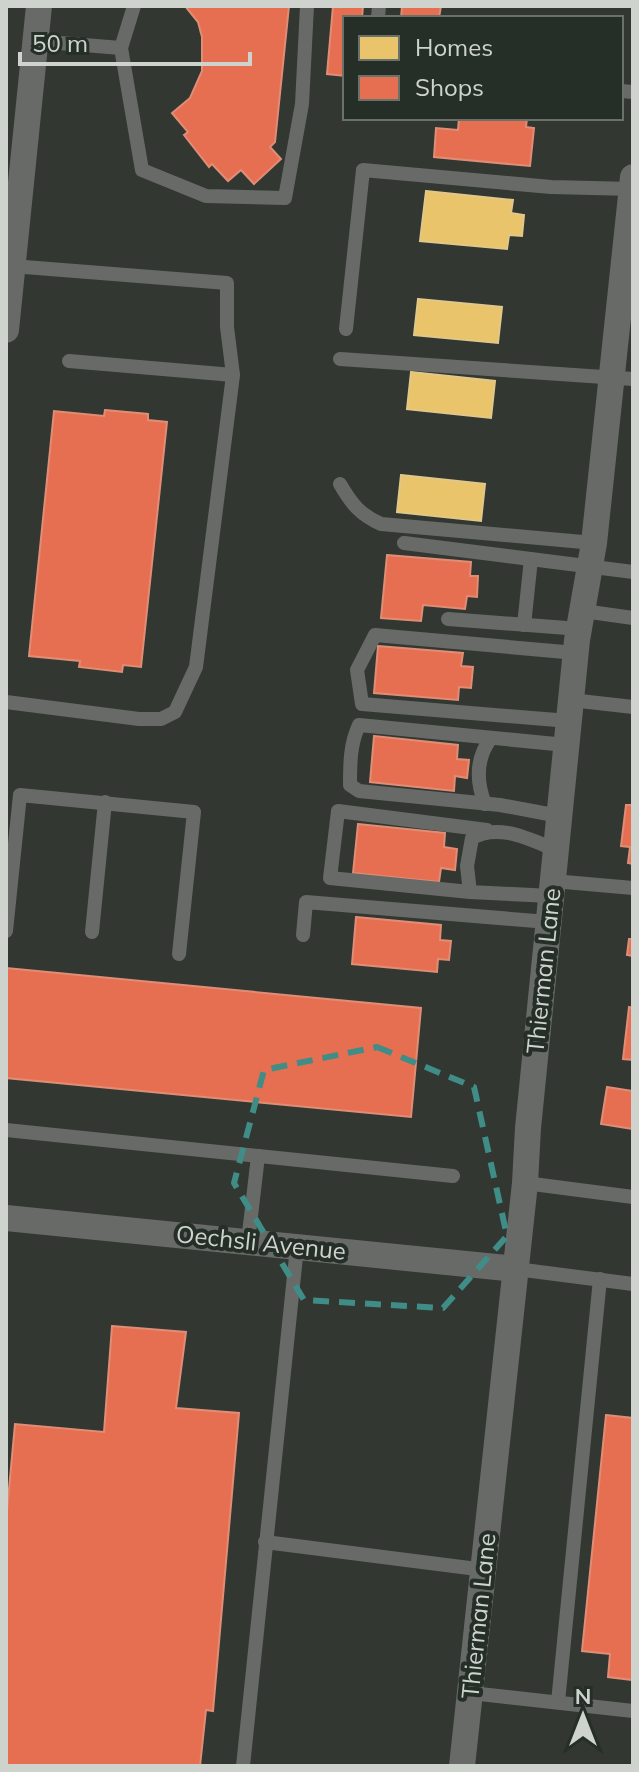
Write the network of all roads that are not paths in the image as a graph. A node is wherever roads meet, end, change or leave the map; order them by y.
1 (39, 6) edge
2 (134, 6) edge
3 (307, 6) edge
4 (35, 41) junction
5 (121, 48) junction
6 (633, 185) edge
7 (12, 266) junction
8 (346, 329) dead end
9 (6, 330) edge
10 (340, 359) dead end
11 (69, 361) dead end
12 (233, 375) junction
13 (622, 378) edge
14 (340, 484) dead end
15 (404, 543) dead end
16 (592, 554) junction
17 (531, 559) junction
18 (633, 572) edge
19 (633, 618) edge
20 (448, 619) dead end
21 (524, 625) junction
22 (580, 631) junction
23 (6, 702) edge
24 (633, 707) edge
25 (569, 722) junction
26 (491, 738) junction
27 (105, 802) junction
28 (485, 804) junction
29 (559, 816) junction
30 (487, 830) junction
31 (556, 850) junction
32 (633, 888) edge
33 (470, 892) junction
34 (551, 900) junction
35 (6, 931) edge
36 (92, 932) dead end
37 (303, 935) dead end
38 (179, 954) dead end
39 (6, 1130) edge
40 (258, 1156) junction
41 (453, 1176) dead end
42 (525, 1183) junction
43 (633, 1197) edge
44 (6, 1218) edge
45 (248, 1242) junction
46 (297, 1247) junction
47 (516, 1269) junction
48 (600, 1279) junction
49 (633, 1284) edge
50 (265, 1542) junction
51 (485, 1570) junction
52 (471, 1693) junction
53 (558, 1702) junction
54 (633, 1711) edge
55 (243, 1766) edge
56 (462, 1766) edge

1 - 4 street
2 - 5 lane
3 - 5 lane
4 - 5 lane
4 - 7 street
6 - 8 lane
6 - 13 street, Thierman Lane
7 - 9 street
7 - 12 lane
10 - 13 lane
11 - 12 lane
12 - 23 lane
13 - 16 street, Thierman Lane
14 - 16 lane
15 - 17 lane
16 - 17 lane
16 - 18 lane
16 - 22 street, Thierman Lane
17 - 21 lane
19 - 22 lane
20 - 21 lane
21 - 22 lane
22 - 25 street, Thierman Lane
22 - 25 lane
24 - 25 lane
25 - 26 lane
25 - 29 street, Thierman Lane
26 - 28 lane
26 - 28 lane
27 - 35 lane
27 - 36 lane
27 - 38 lane
28 - 29 lane
29 - 31 street, Thierman Lane
30 - 31 lane
30 - 33 lane
30 - 33 lane
31 - 34 street, Thierman Lane
32 - 34 lane
33 - 34 lane
34 - 37 lane
34 - 42 street, Thierman Lane
39 - 40 lane
40 - 41 lane
40 - 45 lane
42 - 43 lane
42 - 47 street, Thierman Lane
44 - 45 street, Oechsli Avenue
45 - 46 street, Oechsli Avenue
46 - 47 street, Oechsli Avenue
46 - 50 lane
47 - 48 lane
47 - 51 street, Thierman Lane
48 - 49 lane
48 - 53 lane
50 - 51 lane
50 - 55 lane
51 - 52 street, Thierman Lane
52 - 53 lane
52 - 56 street, Thierman Lane
53 - 54 lane

